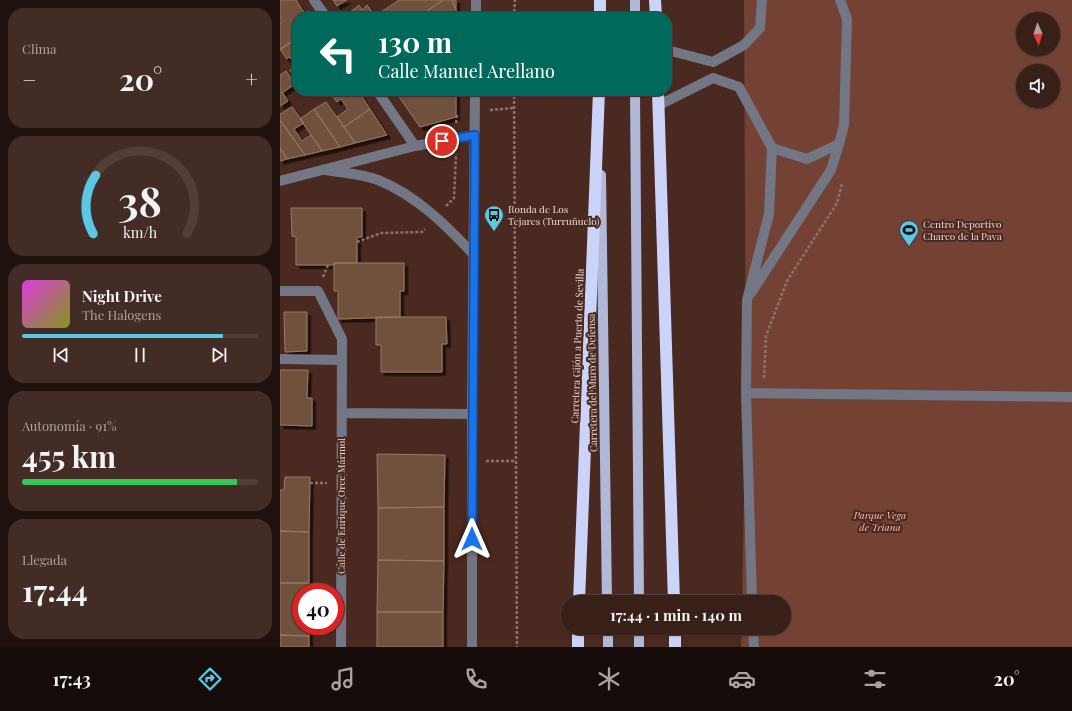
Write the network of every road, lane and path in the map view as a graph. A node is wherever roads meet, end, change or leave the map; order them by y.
1 (314, 0) edge
2 (476, 0) edge
3 (515, 0) edge
4 (600, 0) edge
5 (635, 0) edge
6 (655, 0) edge
7 (762, 0) edge
8 (840, 0) edge
9 (322, 12) edge
10 (476, 12) edge
11 (514, 12) edge
12 (600, 12) edge
13 (635, 12) edge
14 (656, 12) edge
15 (672, 51) edge
16 (380, 96) edge
17 (476, 96) edge
18 (514, 96) edge
19 (599, 96) edge
20 (599, 96) edge
21 (635, 96) edge
22 (658, 96) edge
23 (658, 105) junction
24 (475, 135) junction
25 (839, 144) junction
26 (415, 146) junction
27 (772, 148) junction
28 (324, 170) junction
29 (280, 181) edge
30 (843, 182) dead end
31 (422, 232) dead end
32 (357, 242) dead end
33 (474, 255) junction
34 (280, 291) edge
35 (747, 300) junction
36 (280, 359) edge
37 (342, 360) junction
38 (746, 393) junction
39 (763, 394) junction
40 (1072, 398) edge
41 (342, 413) junction
42 (472, 414) junction
43 (516, 461) junction
44 (472, 462) junction
45 (579, 595) edge
46 (608, 595) edge
47 (638, 595) edge
48 (674, 595) edge
49 (752, 595) edge
50 (578, 635) edge
51 (608, 635) edge
52 (639, 635) edge
53 (675, 635) edge
54 (753, 635) edge
55 (341, 647) edge
56 (472, 647) edge
57 (517, 647) edge
58 (578, 647) edge
59 (608, 647) edge
60 (639, 647) edge
61 (676, 647) edge
62 (754, 647) edge

1 - 9 street
2 - 10 street
3 - 11 path
4 - 12 highway
5 - 13 main road
6 - 14 highway
7 - 15 street
8 - 25 street
16 - 26 street
17 - 24 street
18 - 43 path
19 - 45 highway, Carretera Gijón a Puerto de Sevilla
20 - 46 main road, Carretera del Muro de Defensa
21 - 47 main road
22 - 23 highway
23 - 27 street
23 - 48 highway
24 - 26 street
24 - 33 street
25 - 27 street
25 - 35 street
26 - 28 street
27 - 35 street
28 - 29 street
28 - 33 street
30 - 39 path
31 - 32 path
33 - 42 street
34 - 37 street, Calle de Enrique Orce Mármol
35 - 38 street
36 - 37 street
37 - 41 street, Calle de Enrique Orce Mármol
38 - 39 street
38 - 49 street
39 - 40 street
41 - 42 street
41 - 55 street, Calle de Enrique Orce Mármol
42 - 44 street
43 - 44 path
43 - 57 path
44 - 56 street
50 - 58 highway
51 - 59 main road
52 - 60 main road
53 - 61 highway
54 - 62 street

